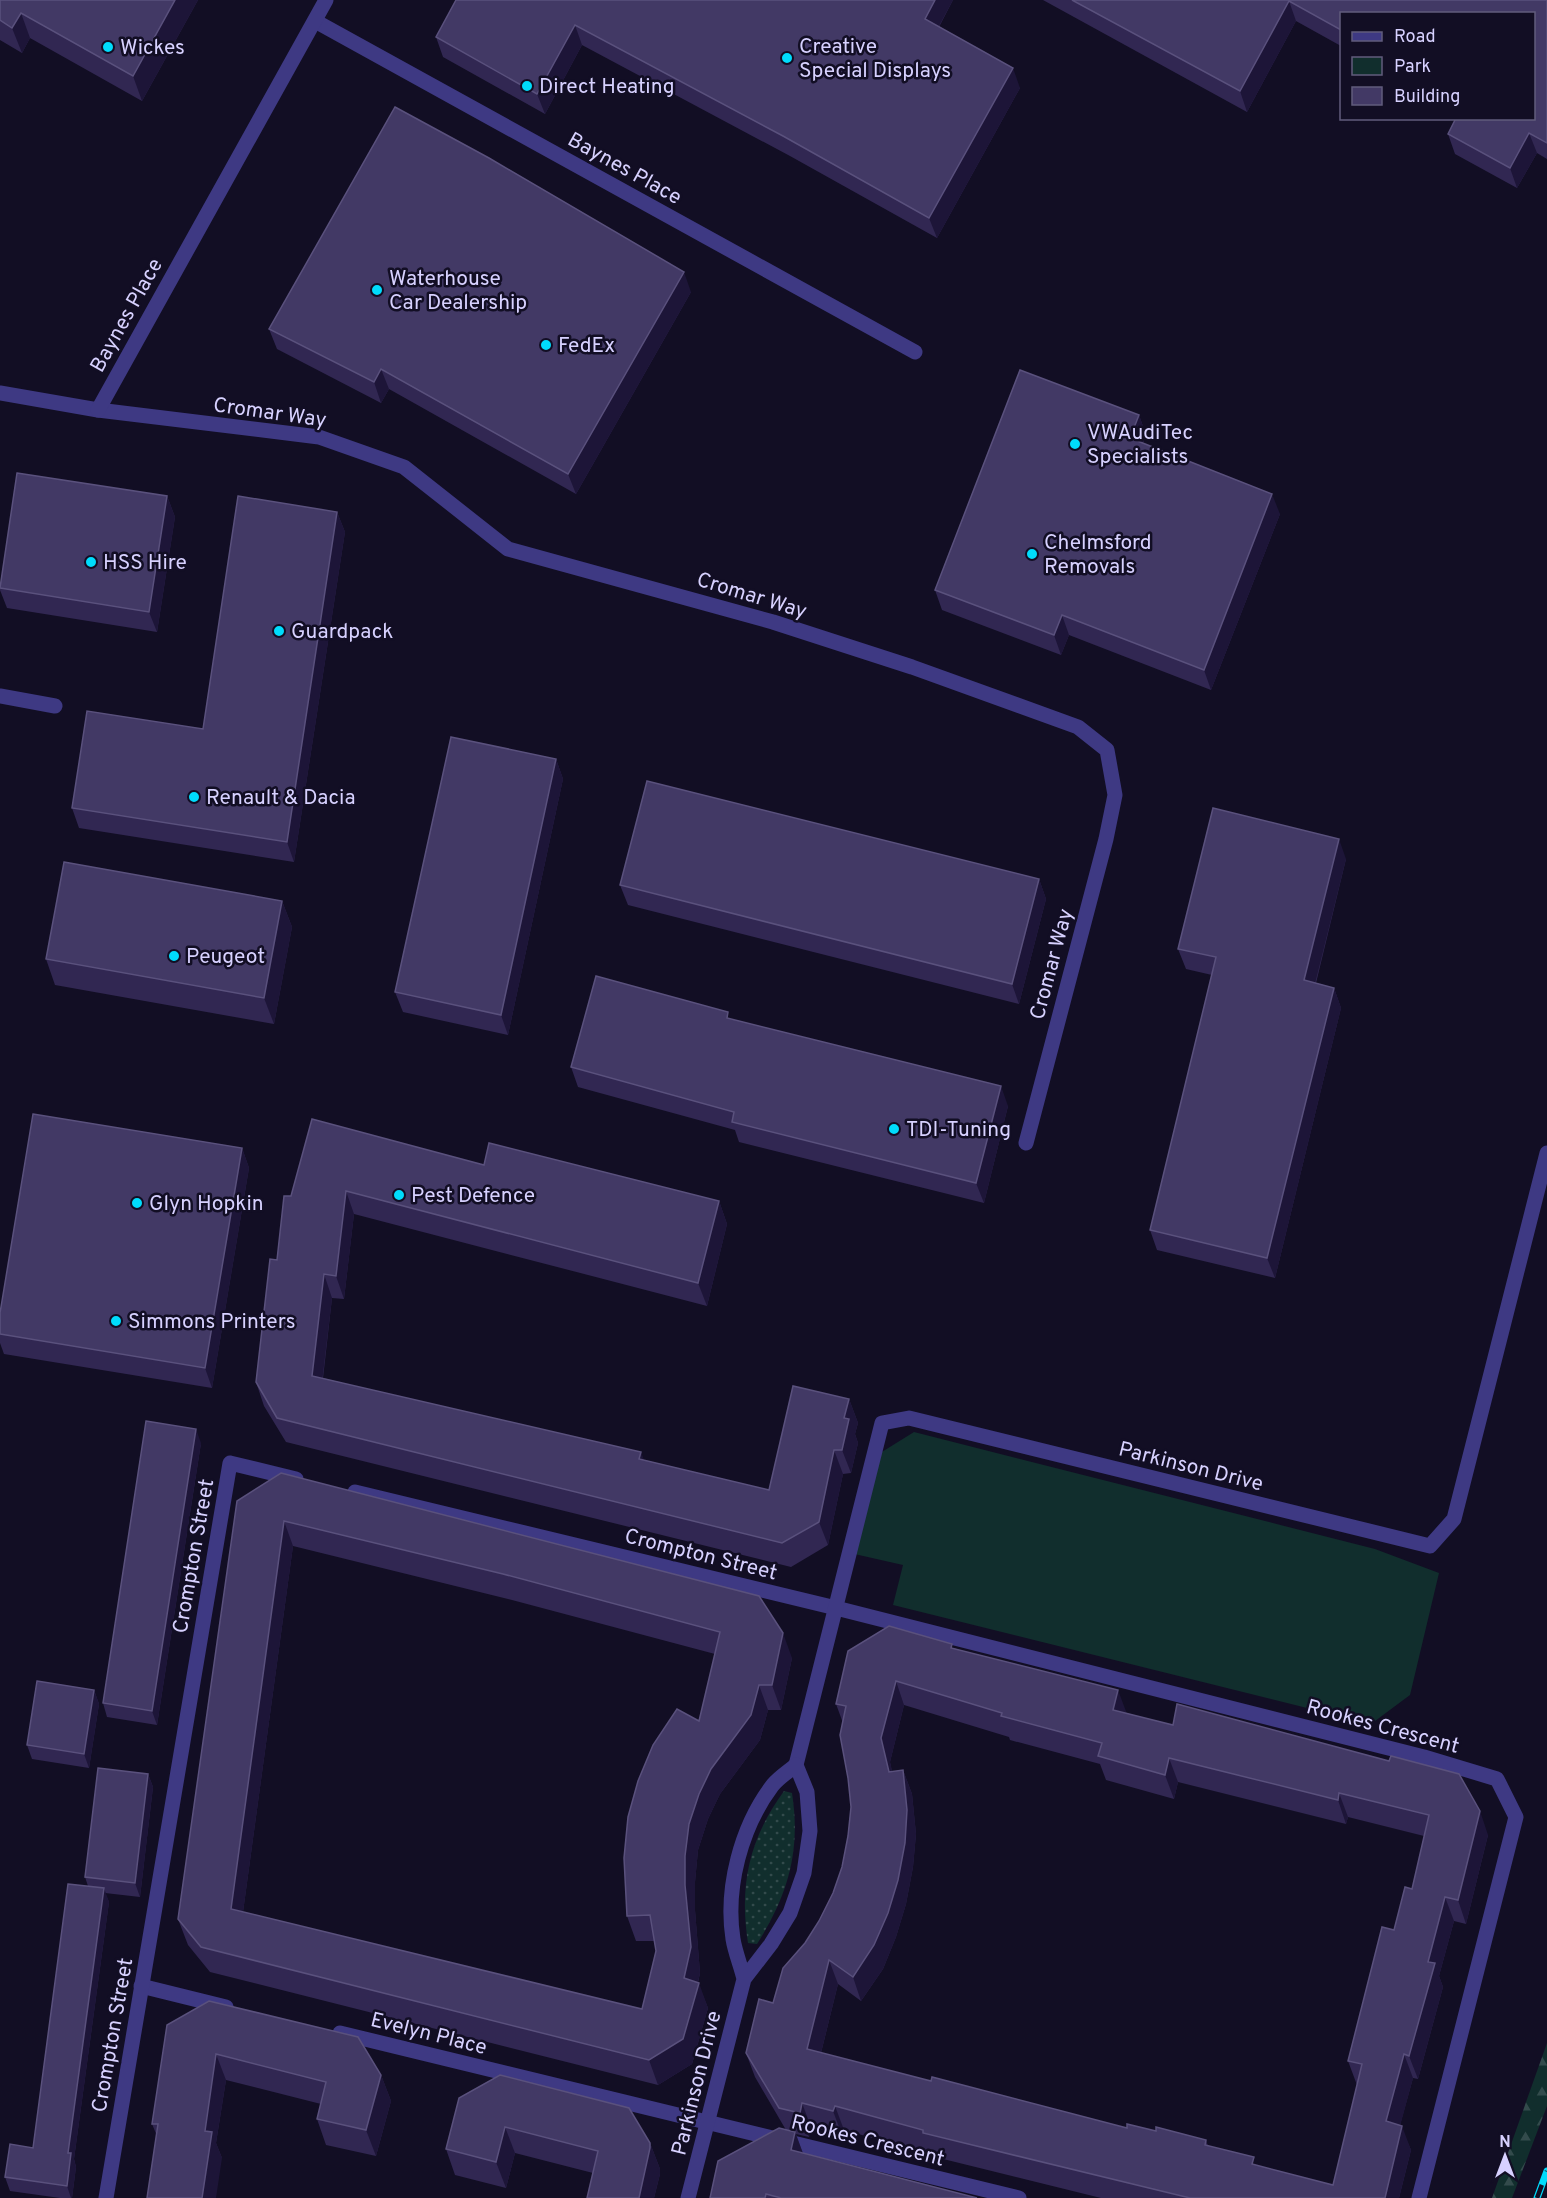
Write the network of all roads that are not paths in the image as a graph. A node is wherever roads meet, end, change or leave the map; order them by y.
1 (326, 0) edge
2 (315, 21) junction
3 (915, 352) dead end
4 (0, 393) edge
5 (98, 410) junction
6 (0, 696) edge
7 (55, 706) dead end
8 (1026, 1143) dead end
9 (1547, 1153) edge
10 (308, 1481) edge
11 (342, 1489) edge
12 (836, 1608) junction
13 (796, 1765) junction
14 (744, 1979) junction
15 (141, 1986) junction
16 (235, 2009) edge
17 (328, 2031) edge
18 (707, 2123) junction
19 (106, 2198) edge
20 (688, 2198) edge
21 (1019, 2198) edge
22 (1419, 2198) edge

1 - 2 street, Baynes Place
2 - 3 street, Baynes Place
2 - 5 street, Baynes Place
4 - 5 street, Cromar Way
5 - 8 street, Cromar Way
6 - 7 street
9 - 12 street, Parkinson Drive
10 - 15 street, Crompton Street
11 - 12 street, Crompton Street
12 - 13 street, Parkinson Drive
12 - 22 street, Rookes Crescent
13 - 14 street, Parkinson Drive
13 - 14 street, Parkinson Drive
14 - 18 street, Parkinson Drive
15 - 16 street
15 - 19 street, Crompton Street
17 - 18 street, Evelyn Place
18 - 20 street, Parkinson Drive
18 - 21 street, Rookes Crescent

